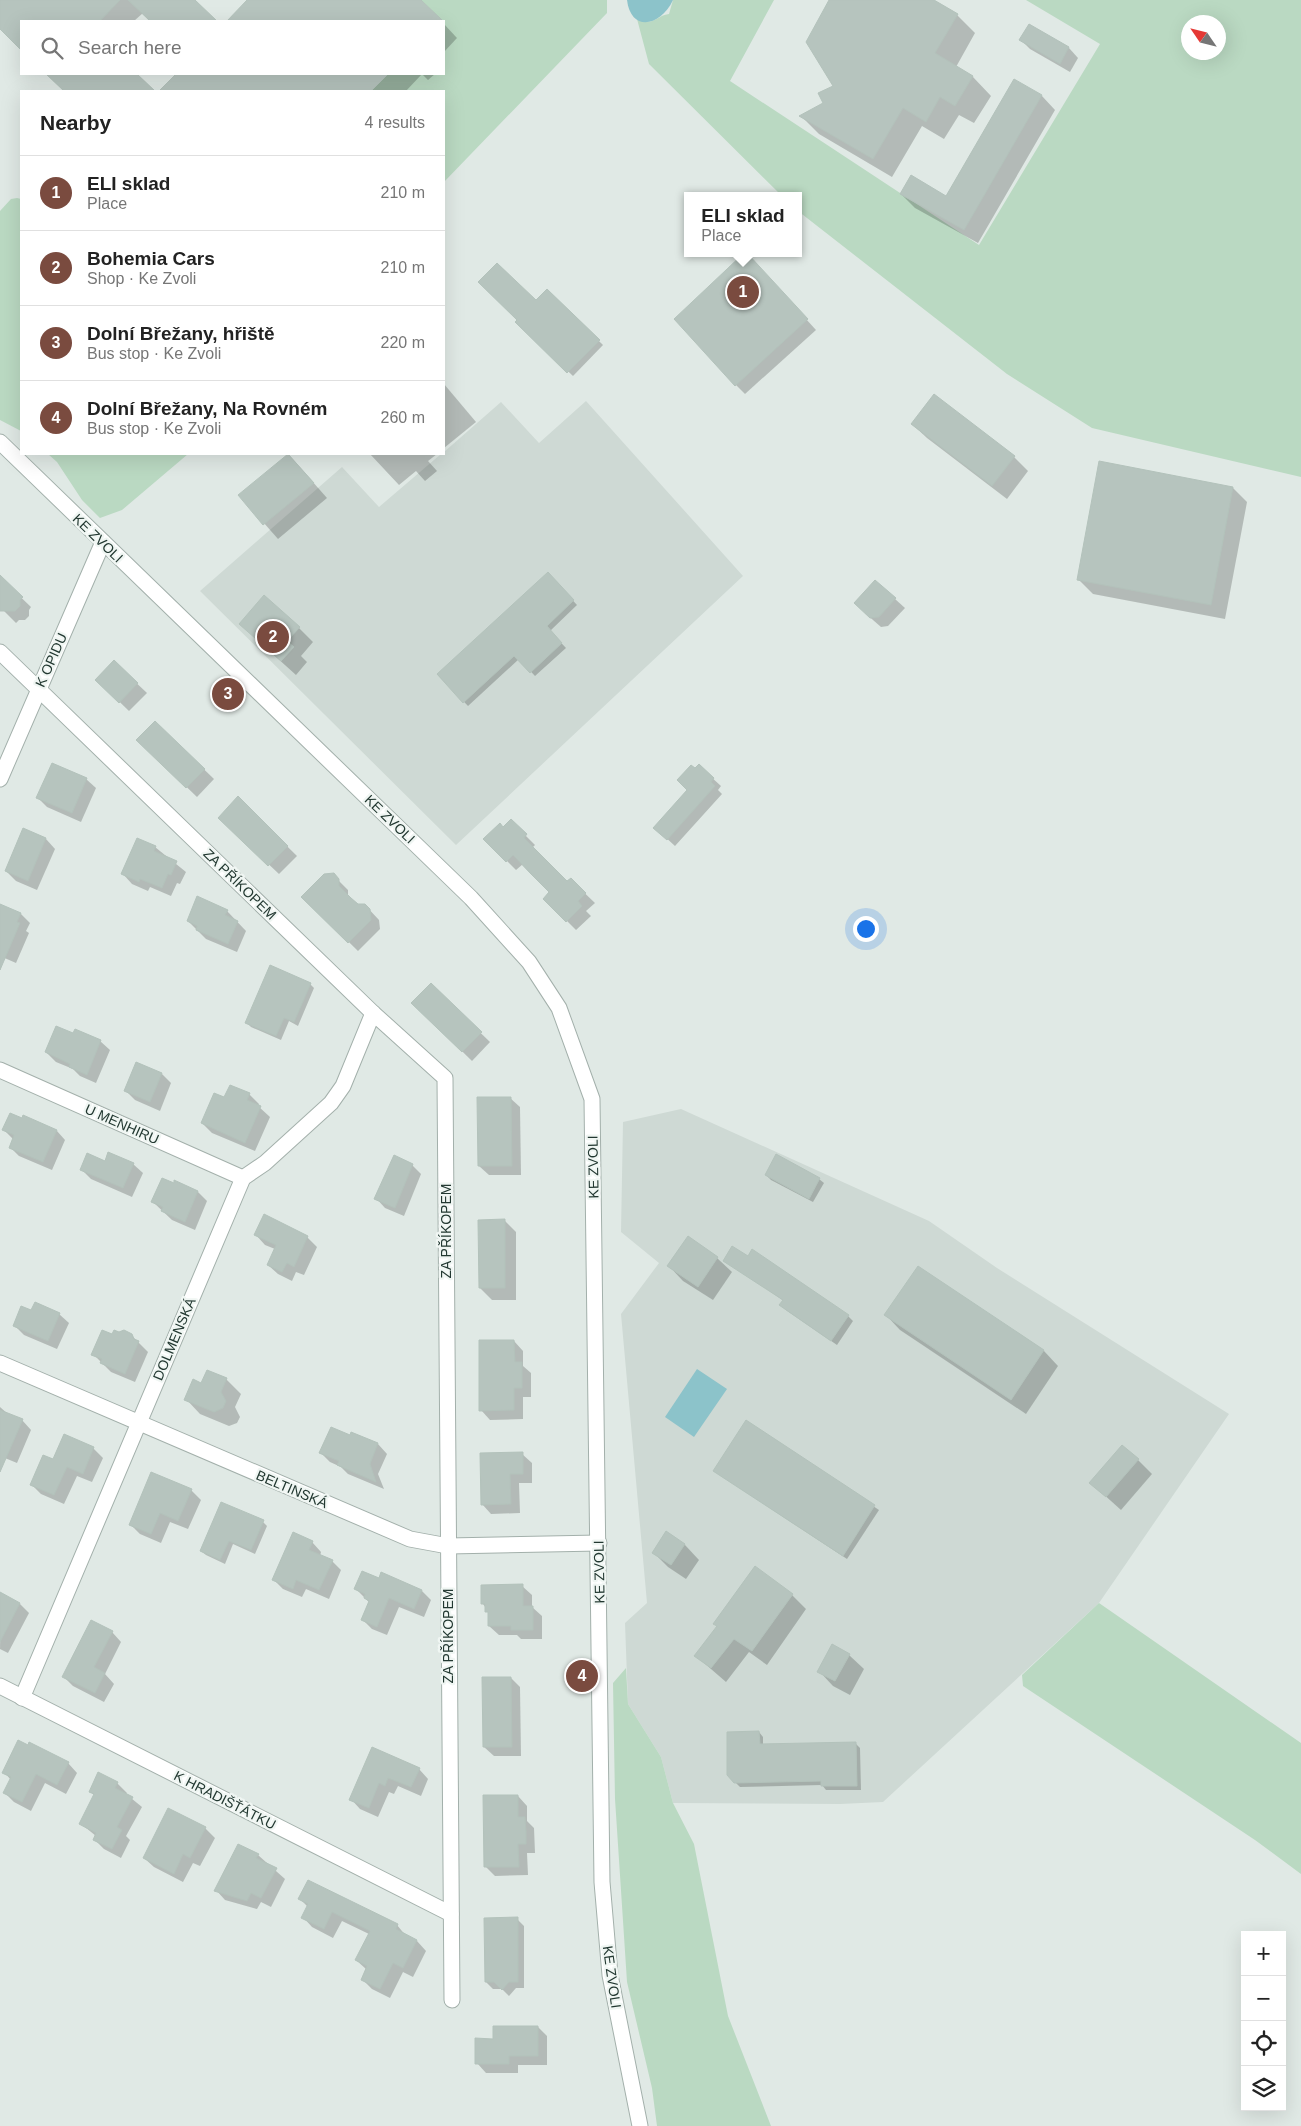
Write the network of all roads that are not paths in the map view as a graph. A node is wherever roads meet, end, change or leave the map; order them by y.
1 (0, 442) edge
2 (103, 542) junction
3 (0, 652) edge
4 (39, 689) junction
5 (0, 779) edge
6 (373, 1013) junction
7 (0, 1070) edge
8 (243, 1178) junction
9 (0, 1363) edge
10 (138, 1423) junction
11 (599, 1543) junction
12 (448, 1546) junction
13 (0, 1686) edge
14 (22, 1698) junction
15 (451, 1914) junction
16 (452, 2000) dead end
17 (640, 2126) edge

1 - 2 street, KE ZVOLI
2 - 4 street, K OPIDU
2 - 11 street, KE ZVOLI
3 - 4 street, ZA PŘÍKOPEM
4 - 5 street, K OPIDU
4 - 6 street, ZA PŘÍKOPEM
6 - 8 street
6 - 12 street, ZA PŘÍKOPEM
7 - 8 street, U MENHIRU
8 - 10 street, DOLMENSKÁ
9 - 10 street, BELTINSKÁ
10 - 12 street, BELTINSKÁ
10 - 14 street, DOLMENSKÁ
11 - 12 street, BELTINSKÁ
11 - 17 street, KE ZVOLI
12 - 15 street, ZA PŘÍKOPEM
13 - 14 street, K HRADIŠŤÁTKU
14 - 15 street, K HRADIŠŤÁTKU
15 - 16 street, ZA PŘÍKOPEM

